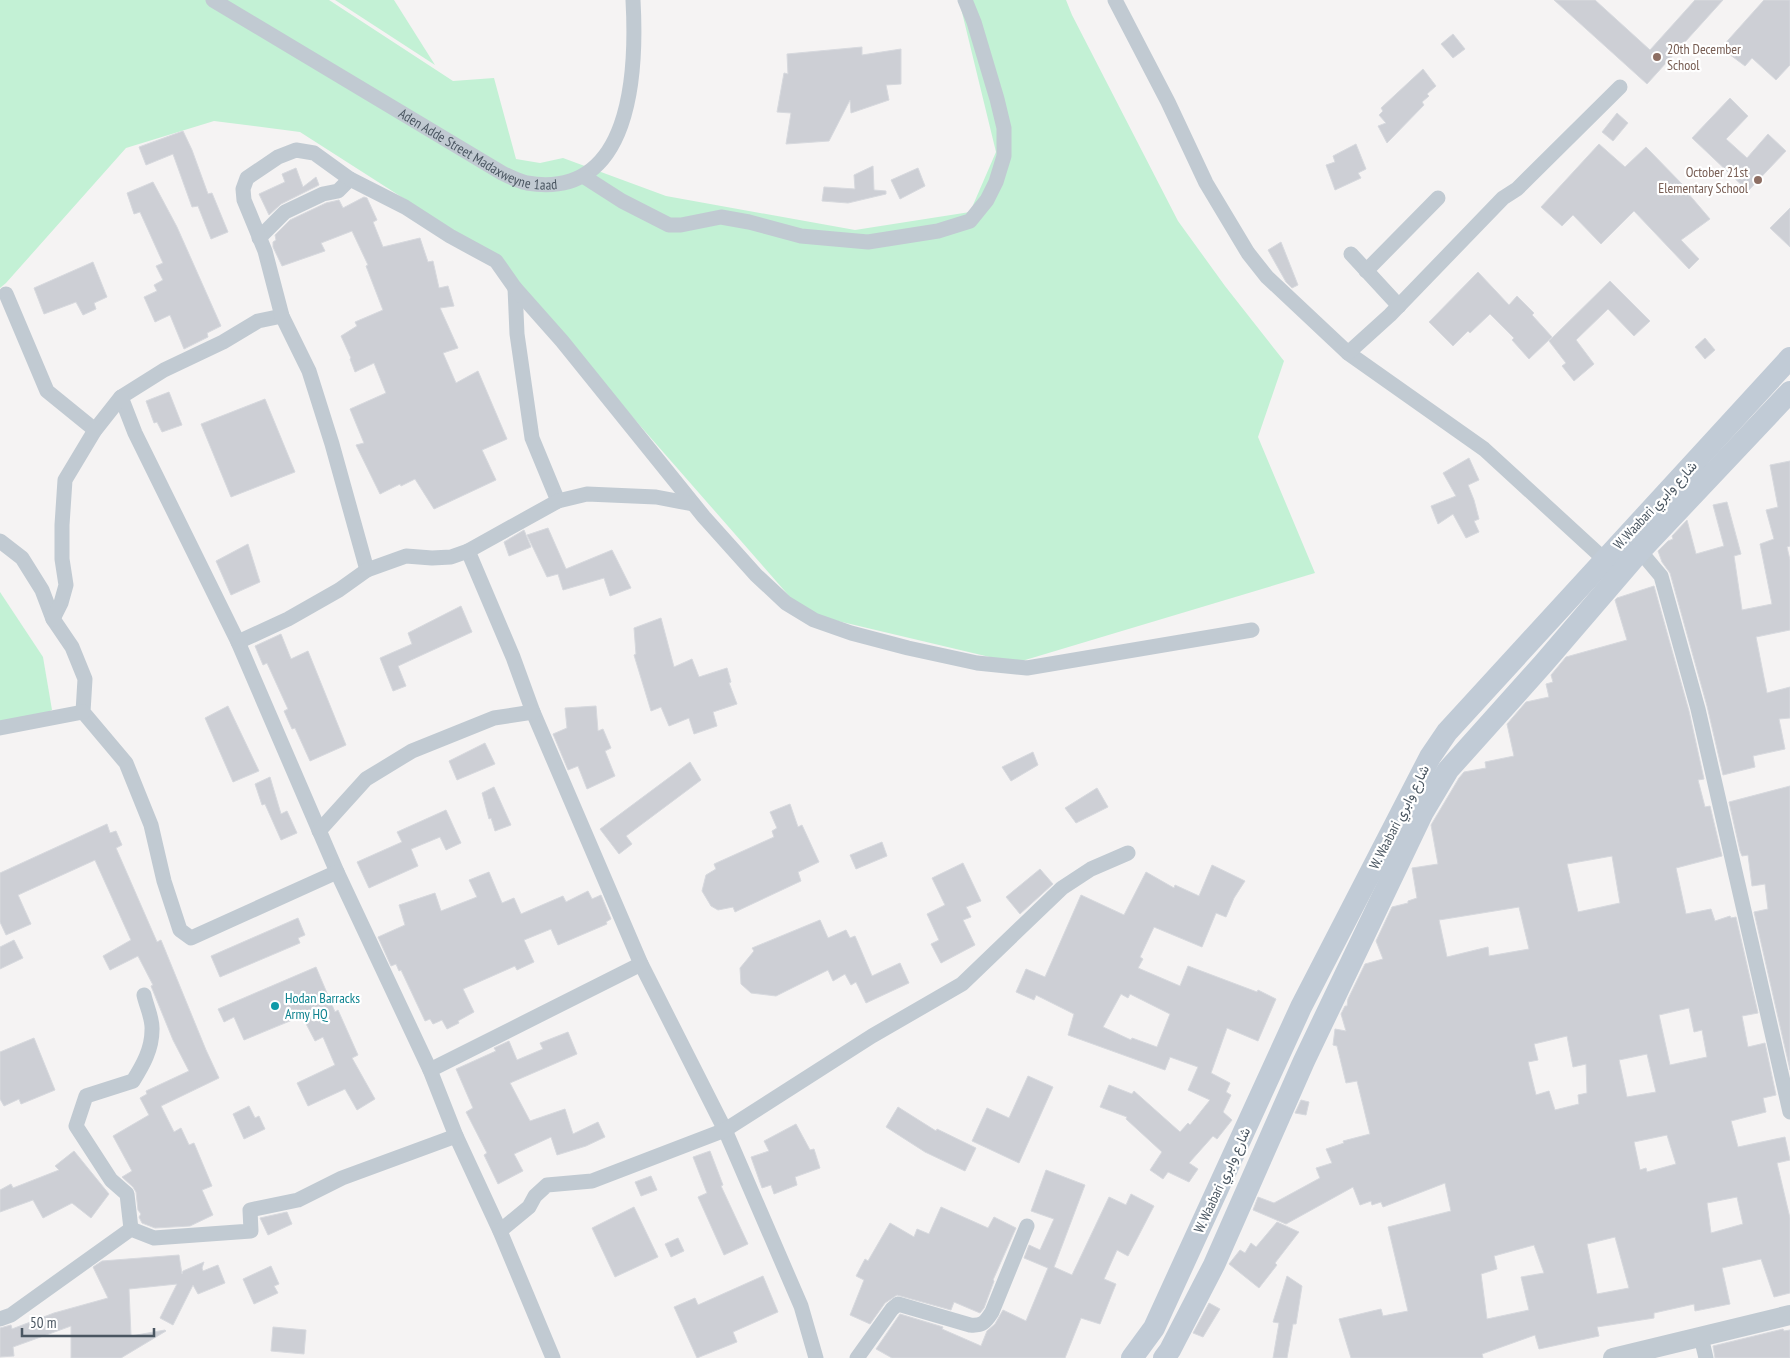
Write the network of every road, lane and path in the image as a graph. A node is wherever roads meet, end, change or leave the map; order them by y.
1 (213, 0) edge
2 (633, 0) edge
3 (966, 0) edge
4 (1115, 0) edge
5 (1620, 87) dead end
6 (583, 176) junction
7 (350, 179) junction
8 (1438, 198) dead end
9 (259, 238) junction
10 (1351, 254) dead end
11 (1366, 271) junction
12 (515, 288) junction
13 (6, 294) dead end
14 (1399, 306) junction
15 (282, 316) junction
16 (1348, 353) junction
17 (1790, 358) edge
18 (1790, 392) edge
19 (121, 397) junction
20 (95, 430) junction
21 (558, 501) junction
22 (693, 504) junction
23 (0, 541) edge
24 (468, 551) junction
25 (1640, 551) junction
26 (1605, 560) junction
27 (367, 570) junction
28 (53, 619) junction
29 (1252, 630) dead end
30 (238, 642) junction
31 (82, 712) junction
32 (533, 712) junction
33 (0, 728) edge
34 (319, 831) junction
35 (1128, 853) dead end
36 (337, 872) junction
37 (641, 964) junction
38 (144, 995) dead end
39 (430, 1070) junction
40 (1790, 1112) edge
41 (725, 1130) junction
42 (456, 1136) junction
43 (1028, 1226) dead end
44 (132, 1229) junction
45 (500, 1231) junction
46 (1790, 1315) edge
47 (0, 1319) edge
48 (1701, 1337) junction
49 (553, 1358) edge
50 (816, 1358) edge
51 (857, 1358) edge
52 (1132, 1358) edge
53 (1164, 1358) edge
54 (1618, 1358) edge
55 (1706, 1358) edge

1 - 6 street, Aden Adde Street Madaxweyne 1aad
2 - 6 street, Aden Adde Street Madaxweyne 1aad
3 - 6 street
4 - 16 street
5 - 14 street
7 - 9 street
7 - 9 street
7 - 12 street
8 - 11 street
9 - 15 street
10 - 11 street
11 - 14 street
12 - 21 street
12 - 22 street
13 - 20 street
14 - 16 street
15 - 19 street
15 - 27 street
16 - 26 street
17 - 26 main road, W. Waabari شارع وابري
18 - 25 main road, W. Waabari شارع وابري
19 - 20 street
19 - 30 street
20 - 28 street
21 - 22 street
21 - 24 street
22 - 29 street
23 - 28 street
24 - 27 street
24 - 32 street
25 - 40 street
25 - 53 main road, W. Waabari شارع وابري
26 - 52 main road, W. Waabari شارع وابري
27 - 30 street
28 - 31 street
30 - 34 street
31 - 33 street
31 - 36 street
32 - 34 street
32 - 37 street
34 - 36 street
35 - 41 street
36 - 39 street
37 - 39 street
37 - 41 street
38 - 44 street
39 - 42 street
41 - 45 street
41 - 50 street
42 - 44 street
42 - 45 street
43 - 51 street
44 - 47 street
45 - 49 street
46 - 48 street
48 - 54 street
48 - 55 street

